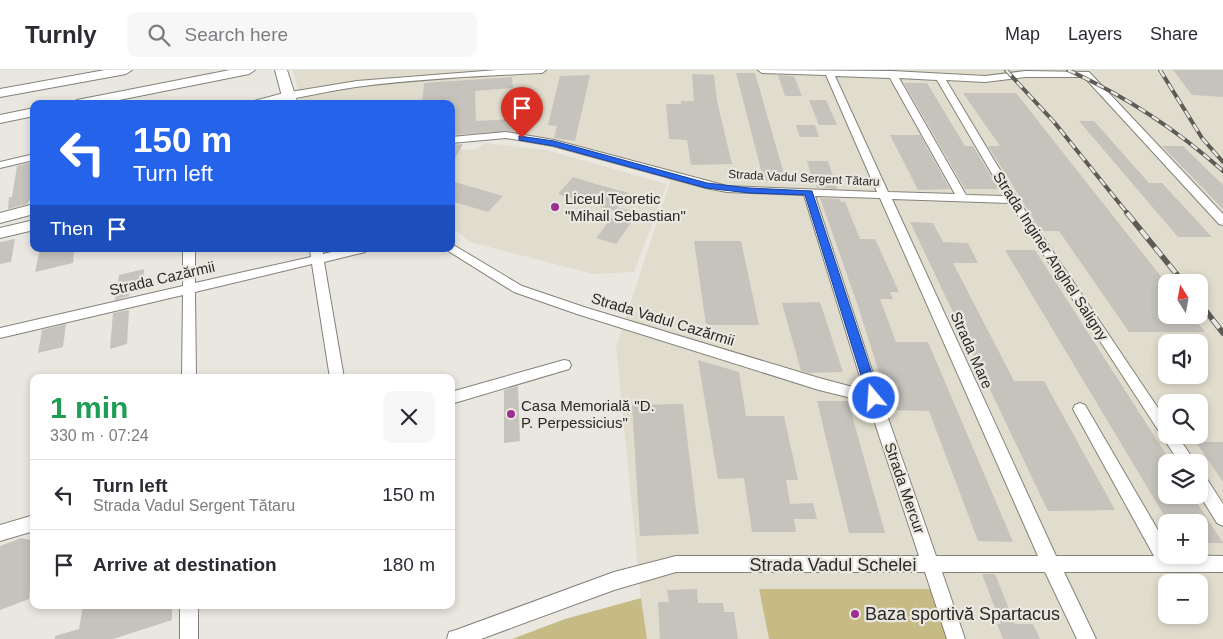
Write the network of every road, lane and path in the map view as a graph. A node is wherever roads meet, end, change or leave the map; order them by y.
1 (126, 70) edge
2 (249, 70) edge
3 (281, 70) edge
4 (542, 70) edge
5 (762, 70) edge
6 (829, 72) junction
7 (892, 74) junction
8 (940, 77) junction
9 (0, 93) edge
10 (289, 99) edge
11 (97, 100) edge
12 (30, 113) edge
13 (0, 119) edge
14 (455, 140) edge
15 (30, 158) edge
16 (0, 165) edge
17 (809, 193) junction
18 (884, 195) junction
19 (962, 198) junction
20 (1013, 200) junction
21 (30, 209) edge
22 (0, 218) edge
23 (1223, 221) edge
24 (30, 226) edge
25 (0, 233) edge
26 (455, 251) edge
27 (189, 252) edge
28 (335, 252) edge
29 (317, 254) edge
30 (188, 288) junction
31 (0, 333) edge
32 (564, 366) dead end
33 (189, 374) edge
34 (336, 374) edge
35 (455, 397) edge
36 (874, 398) junction
37 (1080, 410) dead end
38 (1158, 420) edge
39 (1208, 495) edge
40 (1223, 518) edge
41 (30, 524) edge
42 (0, 533) edge
43 (1158, 546) edge
44 (1050, 563) junction
45 (1158, 563) edge
46 (1208, 564) edge
47 (1223, 564) edge
48 (931, 565) junction
49 (189, 609) edge
50 (189, 639) edge
51 (456, 639) edge
52 (956, 639) edge
53 (1087, 639) edge

1 - 9 main road
2 - 11 main road
3 - 10 main road
4 - 10 street
5 - 6 street
6 - 7 street
6 - 18 street, Strada Mare
7 - 8 street
7 - 19 street
8 - 20 street, Strada Inginer Anghel Saligny
8 - 23 street
12 - 13 main road
14 - 17 street, Strada Vadul Sergent Tătaru
15 - 16 street
17 - 18 street, Strada Vadul Sergent Tătaru
17 - 36 street, Strada Mercur
18 - 19 street, Strada Vadul Sergent Tătaru
18 - 44 street, Strada Mare
19 - 20 street, Strada Vadul Sergent Tătaru
20 - 38 street, Strada Inginer Anghel Saligny
21 - 22 main road
24 - 25 main road
26 - 36 street, Strada Vadul Cazărmii
27 - 30 street
28 - 29 street, Strada Cazărmii
29 - 30 street, Strada Cazărmii
29 - 34 street
30 - 31 street, Strada Cazărmii
30 - 33 street
32 - 35 street
36 - 48 street, Strada Mercur
37 - 43 street
39 - 40 street
41 - 42 street
44 - 45 street, Strada Vadul Schelei
44 - 48 street, Strada Vadul Schelei
44 - 53 street, Strada Mare
46 - 47 street, Strada Vadul Schelei
48 - 51 street, Strada Vadul Schelei
48 - 52 street, Strada Mercur
49 - 50 street

